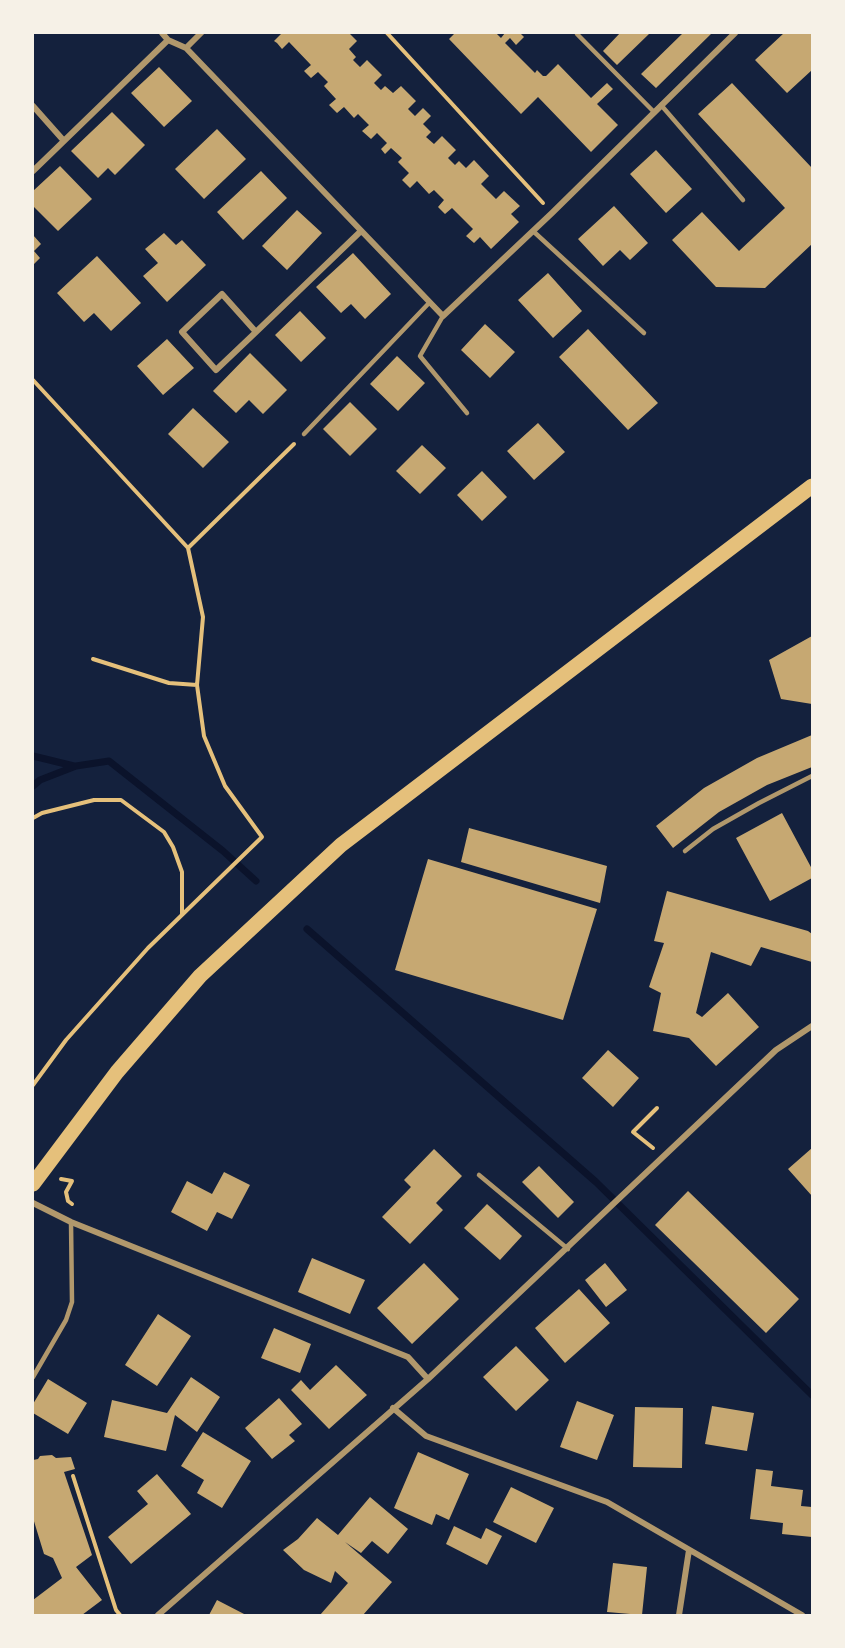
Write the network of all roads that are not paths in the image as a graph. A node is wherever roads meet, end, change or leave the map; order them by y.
1 (162, 33) edge
2 (201, 33) edge
3 (735, 33) edge
4 (577, 34) edge
5 (168, 40) junction
6 (186, 48) junction
7 (661, 105) junction
8 (33, 106) edge
9 (654, 112) junction
10 (64, 141) junction
11 (33, 171) edge
12 (743, 200) dead end
13 (361, 231) junction
14 (533, 231) junction
15 (429, 303) junction
16 (443, 316) junction
17 (256, 332) junction
18 (644, 333) dead end
19 (467, 413) dead end
20 (304, 434) road end
21 (812, 486) edge
22 (812, 776) edge
23 (685, 851) dead end
24 (812, 1026) edge
25 (479, 1175) dead end
26 (36, 1180) edge
27 (33, 1203) edge
28 (71, 1222) junction
29 (568, 1249) junction
30 (33, 1377) edge
31 (428, 1379) junction
32 (393, 1408) junction
33 (689, 1550) junction
34 (158, 1615) edge
35 (679, 1615) edge
36 (802, 1615) edge

1 - 5 street
2 - 6 street
3 - 7 street
4 - 9 lane
5 - 6 street
5 - 10 street
6 - 13 street
7 - 9 street
7 - 12 lane
8 - 10 street
9 - 14 street
10 - 11 street
13 - 15 street
13 - 17 street
14 - 16 street
14 - 18 lane
15 - 16 street
15 - 20 lane
16 - 19 lane
17 - 17 street
21 - 26 main road
22 - 23 lane
24 - 29 street
25 - 29 lane
27 - 28 street
28 - 30 lane
28 - 31 street
29 - 31 street
31 - 32 street
32 - 33 street
32 - 34 street
33 - 35 street
33 - 36 street

